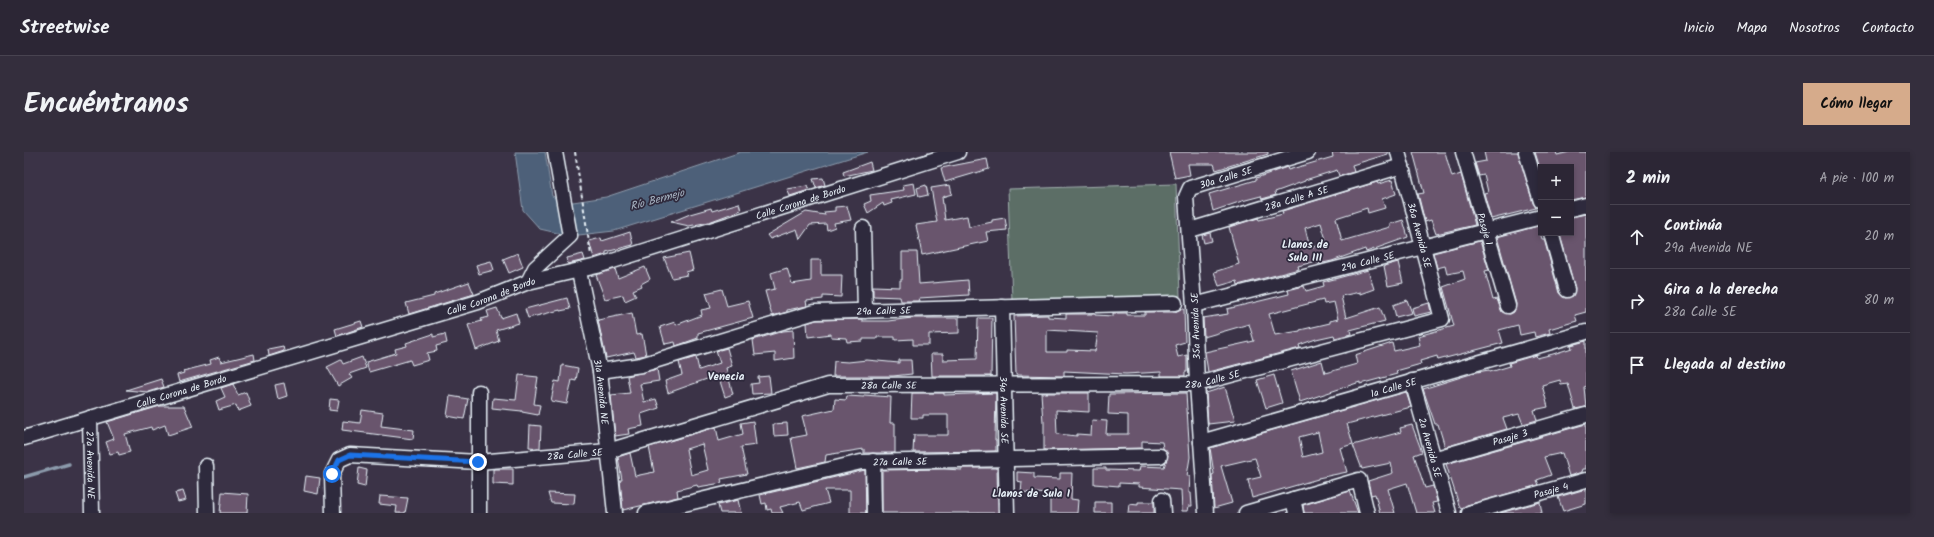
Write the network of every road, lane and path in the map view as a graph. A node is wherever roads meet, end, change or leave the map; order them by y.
1 (555, 152) edge
2 (575, 152) edge
3 (958, 152) edge
4 (1308, 152) edge
5 (1398, 152) edge
6 (1463, 152) edge
7 (1526, 152) edge
8 (1402, 166) junction
9 (1190, 188) joint
10 (1541, 200) edge
11 (1586, 205) edge
12 (1574, 208) edge
13 (1538, 218) edge
14 (863, 228) dead end
15 (1190, 230) junction
16 (1486, 232) junction
17 (1551, 236) edge
18 (1423, 247) junction
19 (593, 267) junction
20 (579, 272) junction
21 (528, 282) junction
22 (1567, 290) dead end
23 (1175, 303) dead end
24 (1194, 304) junction
25 (1508, 306) dead end
26 (1002, 307) junction
27 (865, 311) junction
28 (1442, 319) joint
29 (1586, 332) edge
30 (600, 371) junction
31 (1412, 381) junction
32 (1004, 383) junction
33 (1197, 384) junction
34 (479, 392) dead end
35 (1586, 415) edge
36 (90, 418) junction
37 (24, 438) edge
38 (1201, 442) junction
39 (608, 450) junction
40 (1160, 456) dead end
41 (1006, 458) junction
42 (1434, 459) junction
43 (873, 461) junction
44 (478, 462) junction
45 (206, 466) dead end
46 (1586, 480) edge
47 (1293, 499) junction
48 (92, 513) edge
49 (207, 513) edge
50 (333, 513) edge
51 (479, 513) edge
52 (615, 513) edge
53 (646, 513) edge
54 (874, 513) edge
55 (1007, 513) edge
56 (1206, 513) edge
57 (1246, 513) edge
58 (1296, 513) edge
59 (1367, 513) edge
60 (1448, 513) edge
61 (1469, 513) edge

1 - 21 street
2 - 19 path
3 - 19 street, Calle Corona de Bordo
4 - 9 street, 30a Calle SE
5 - 8 street, 36a Avenida SE
6 - 16 street, Pasaje 1
7 - 10 street
8 - 15 street, 28a Calle A SE
8 - 18 street, 36a Avenida SE
9 - 15 street, 35a Avenida SE
11 - 12 street
13 - 16 street, 29a Calle SE
14 - 27 street
15 - 24 street, 35a Avenida SE
16 - 18 street, 29a Calle SE
16 - 25 street, Pasaje 1
17 - 22 street
18 - 24 street, 29a Calle SE
18 - 28 street, 36a Avenida SE
19 - 20 street, Calle Corona de Bordo
20 - 21 street, Calle Corona de Bordo
20 - 30 street, 31a Avenida NE
21 - 36 street, Calle Corona de Bordo
23 - 26 street, 29a Calle SE
24 - 33 street, 35a Avenida SE
26 - 27 street, 29a Calle SE
26 - 32 street, 34a Avenida SE
27 - 30 street, 29a Calle SE
28 - 33 street, 28a Calle SE
29 - 31 street, 1a Calle SE
30 - 39 street, 31a Avenida NE
31 - 38 street, 1a Calle SE
31 - 42 street, 2a Avenida SE
32 - 33 street, 28a Calle SE
32 - 39 street, 28a Calle SE
32 - 41 street, 34a Avenida SE
33 - 38 street, 35a Avenida SE
34 - 44 street
35 - 42 street, Pasaje 3
36 - 37 street, Calle Corona de Bordo
36 - 48 street, 27a Avenida NE
38 - 56 street, 35a Avenida SE
39 - 44 street, 28a Calle SE
39 - 52 street, 31a Avenida NE
40 - 41 street, 27a Calle SE
41 - 43 street, 27a Calle SE
41 - 55 street, 34a Avenida SE
42 - 60 street, 2a Avenida SE
43 - 53 street, 27a Calle SE
43 - 54 street
44 - 50 street, 28a Calle SE
44 - 51 street
45 - 49 street
46 - 61 street, Pasaje 4
47 - 57 street
47 - 58 street
47 - 59 street

